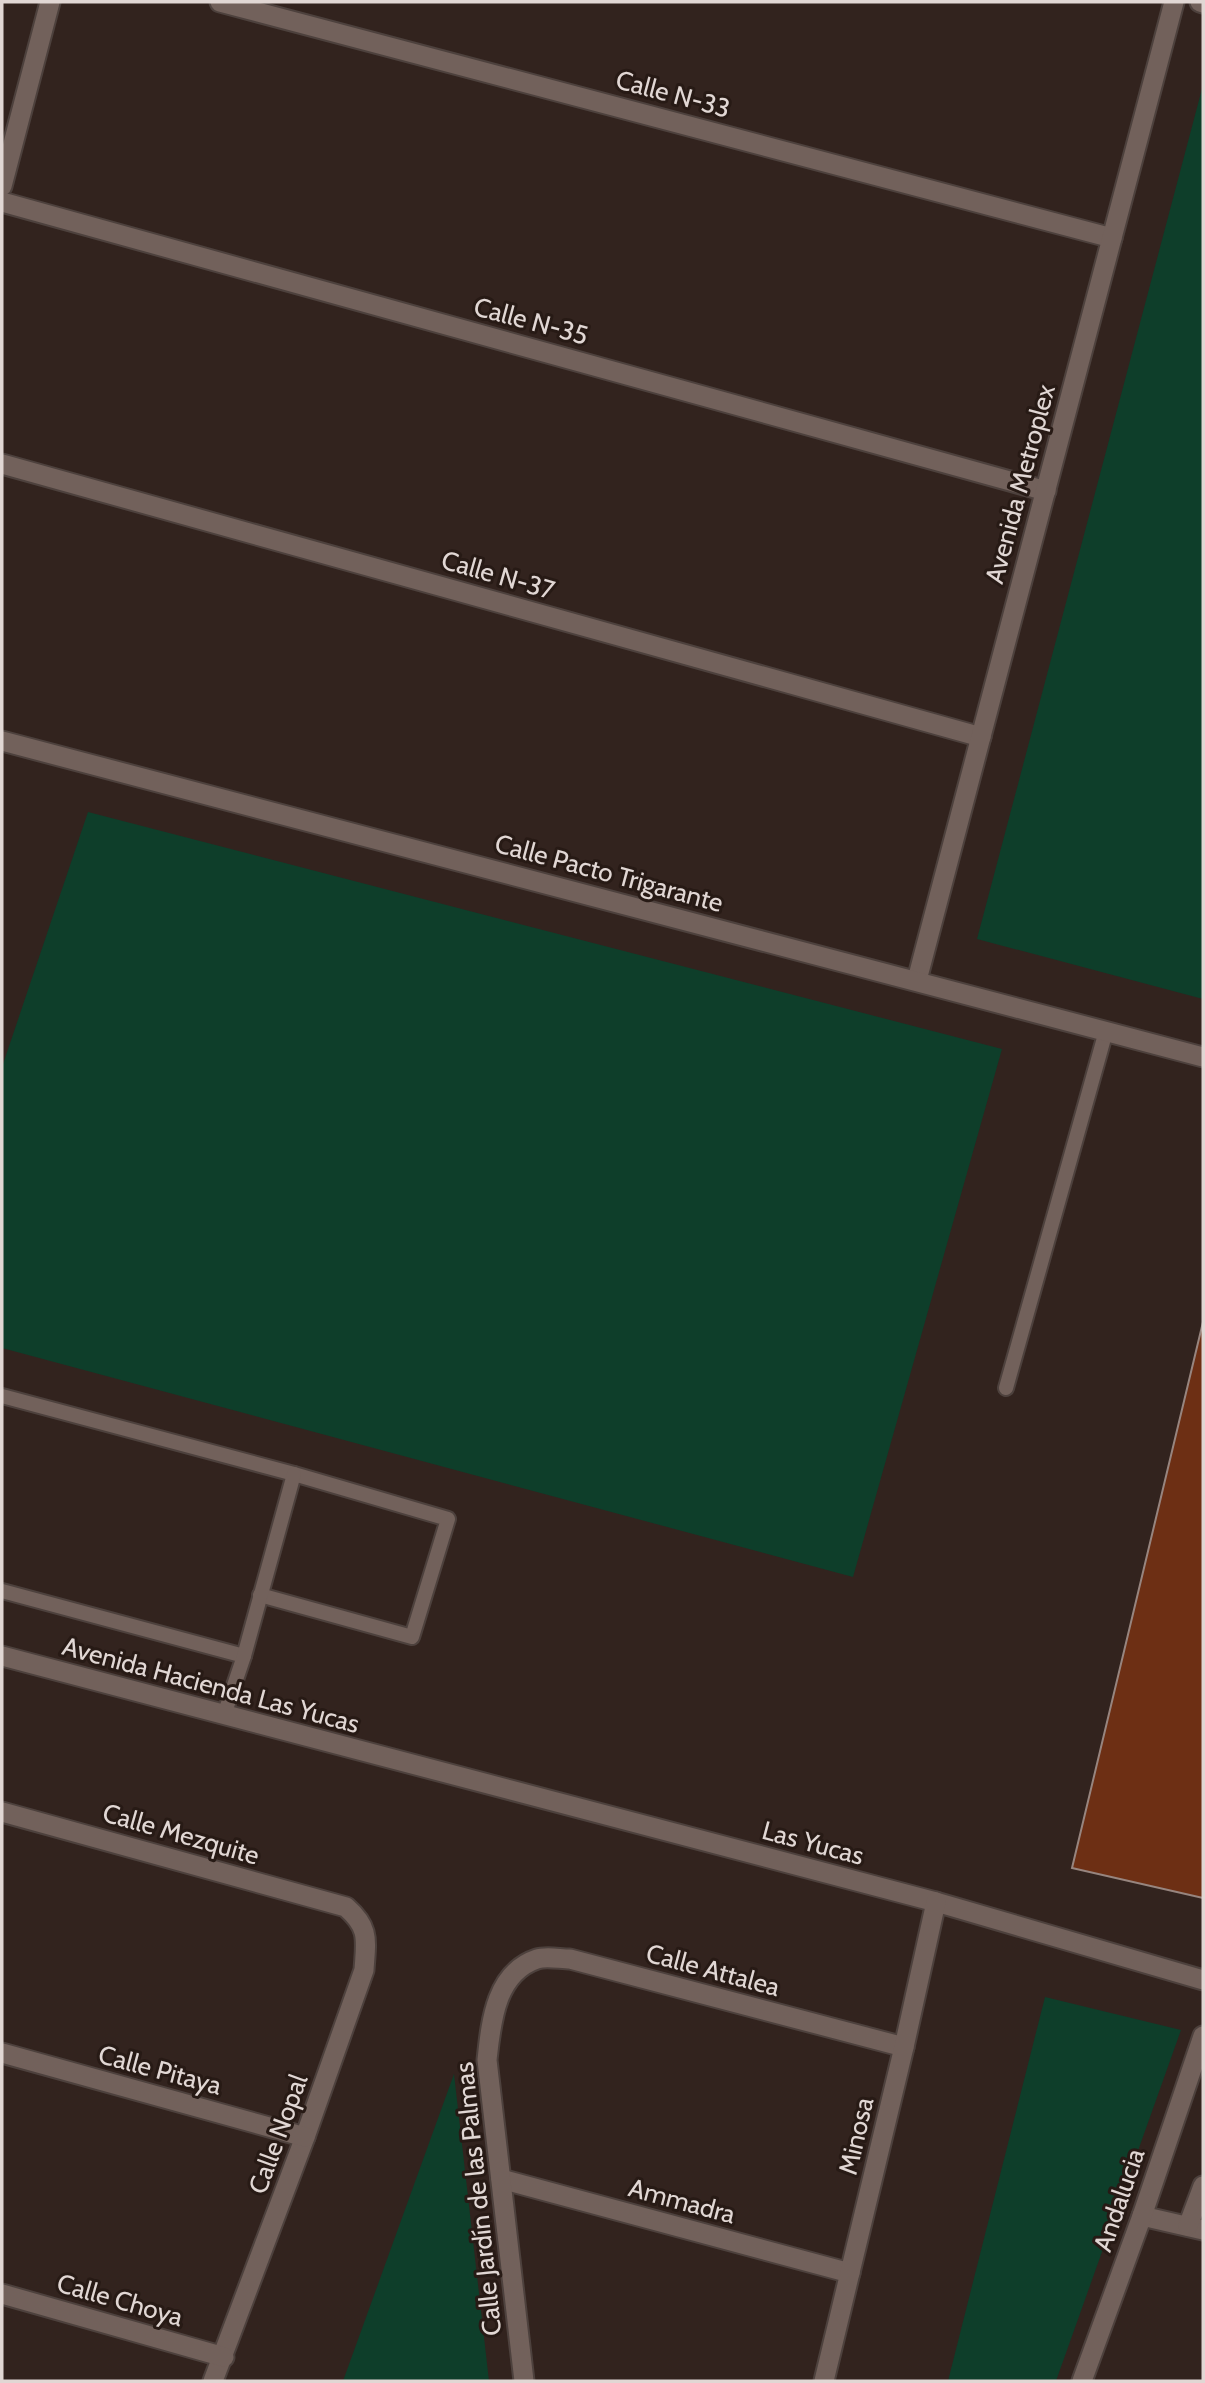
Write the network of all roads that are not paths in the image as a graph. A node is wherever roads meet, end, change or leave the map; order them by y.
1 (50, 2) edge
2 (220, 2) edge
3 (1174, 2) edge
4 (2, 186) edge
5 (2, 202) edge
6 (1112, 238) junction
7 (2, 464) edge
8 (1046, 491) junction
9 (981, 737) junction
10 (2, 741) edge
11 (917, 980) junction
12 (1106, 1031) junction
13 (1203, 1057) edge
14 (1006, 1388) dead end
15 (2, 1396) edge
16 (294, 1474) junction
17 (2, 1591) edge
18 (261, 1595) junction
19 (2, 1656) edge
20 (244, 1656) junction
21 (224, 1716) junction
22 (407, 1765) joint
23 (2, 1812) edge
24 (936, 1902) junction
25 (345, 1908) joint
26 (512, 1974) joint
27 (1203, 1980) edge
28 (1203, 2036) edge
29 (904, 2048) junction
30 (2, 2053) edge
31 (305, 2137) junction
32 (501, 2179) junction
33 (1203, 2186) edge
34 (1142, 2216) junction
35 (1196, 2228) edge
36 (850, 2273) junction
37 (2, 2294) edge
38 (224, 2357) junction
39 (213, 2381) edge
40 (524, 2381) edge
41 (824, 2381) edge
42 (1082, 2381) edge

1 - 4 street
2 - 6 street, Calle N-33
3 - 6 street, Avenida Metroplex
5 - 8 street, Calle N-35
6 - 8 street, Avenida Metroplex
7 - 9 street, Calle N-37
8 - 9 street, Avenida Metroplex
9 - 11 street, Avenida Metroplex
10 - 11 street, Calle Pacto Trigarante
11 - 12 street, Calle Pacto Trigarante
12 - 13 street, Calle Pacto Trigarante
12 - 14 lane
15 - 16 lane
16 - 18 lane
16 - 18 lane
17 - 20 lane
18 - 20 lane
19 - 21 street, Avenida Hacienda Las Yucas
20 - 21 lane
21 - 22 street, Avenida Hacienda Las Yucas
22 - 24 street, Las Yucas
23 - 25 street, Calle Mezquite
24 - 27 street, Las Yucas
24 - 29 street, Minosa
25 - 31 street, Calle Nopal
26 - 29 street, Calle Attalea
26 - 32 street, Calle Jardín de las Palmas
28 - 34 street, Andalucia
29 - 36 street, Minosa
30 - 31 street, Calle Pitaya
31 - 38 street, Calle Nopal
32 - 36 street, Ammadra
32 - 40 street, Calle Jardín de las Palmas
33 - 35 street
34 - 35 street
34 - 42 street, Andalucia
36 - 41 street, Minosa
37 - 38 street, Calle Choya
38 - 39 street, Calle Nopal

